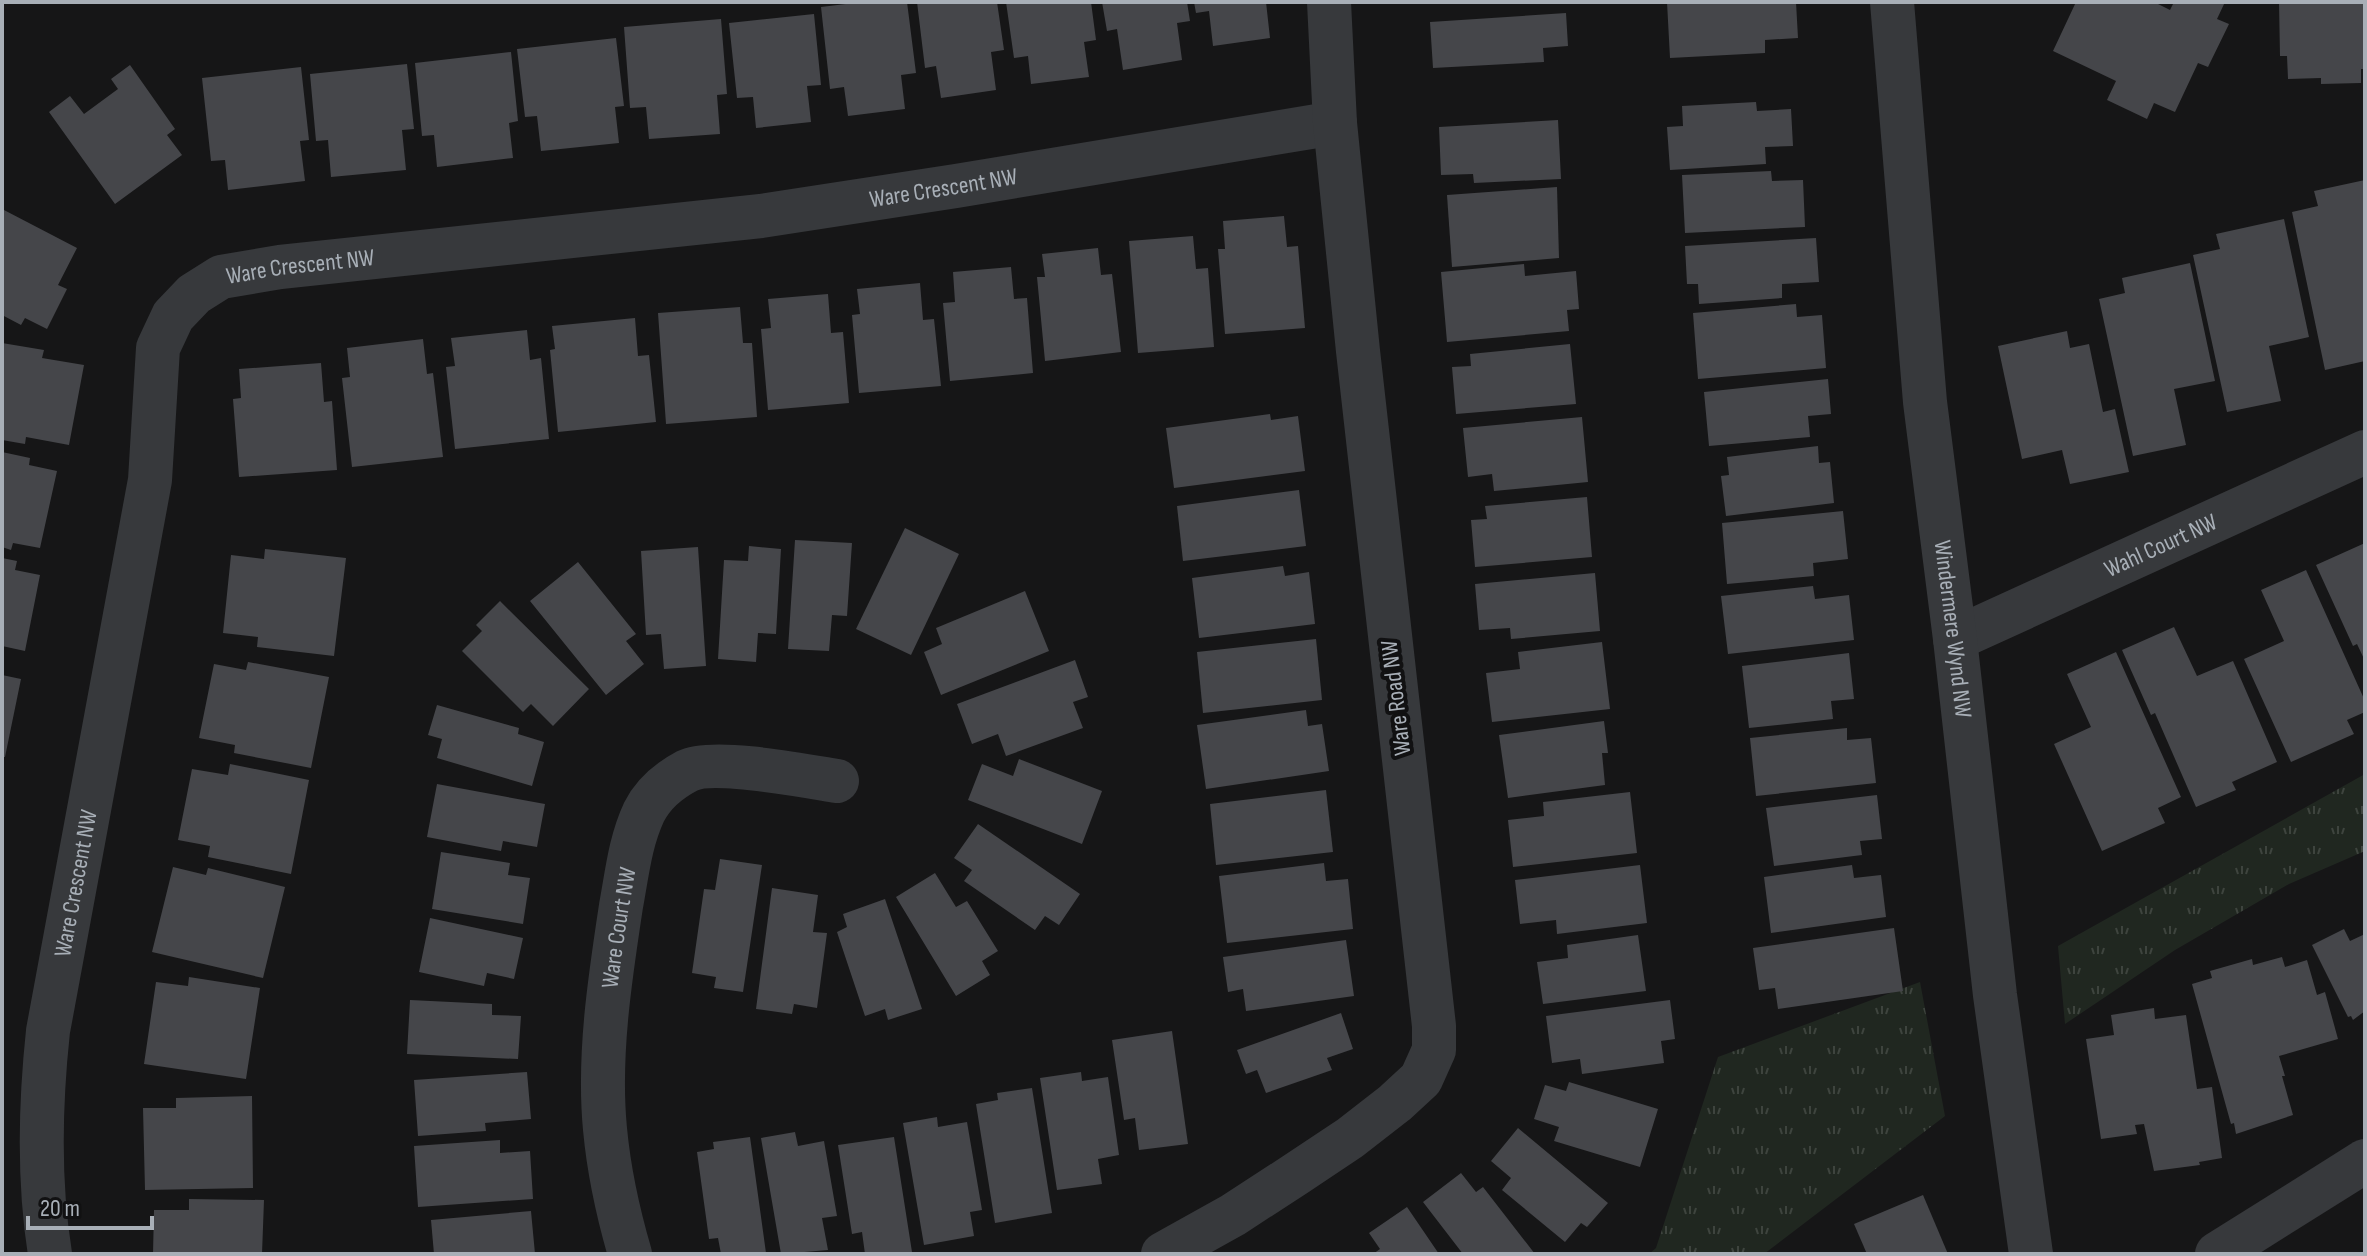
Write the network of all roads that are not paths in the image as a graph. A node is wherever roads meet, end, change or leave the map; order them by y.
1 (1329, 2) edge
2 (1892, 2) edge
3 (1335, 123) junction
4 (2365, 452) edge
5 (1955, 639) junction
6 (837, 781) dead end
7 (2365, 1161) edge
8 (50, 1254) edge
9 (630, 1254) edge
10 (1163, 1254) edge
11 (2031, 1254) edge
12 (2217, 1254) edge

1 - 3 street, Ware Road NW
2 - 5 street, Windermere Wynd NW
3 - 8 street, Ware Crescent NW
3 - 10 street, Ware Road NW
4 - 5 street, Wahl Court NW
5 - 11 street, Windermere Wynd NW
6 - 9 street, Ware Court NW
7 - 12 street

